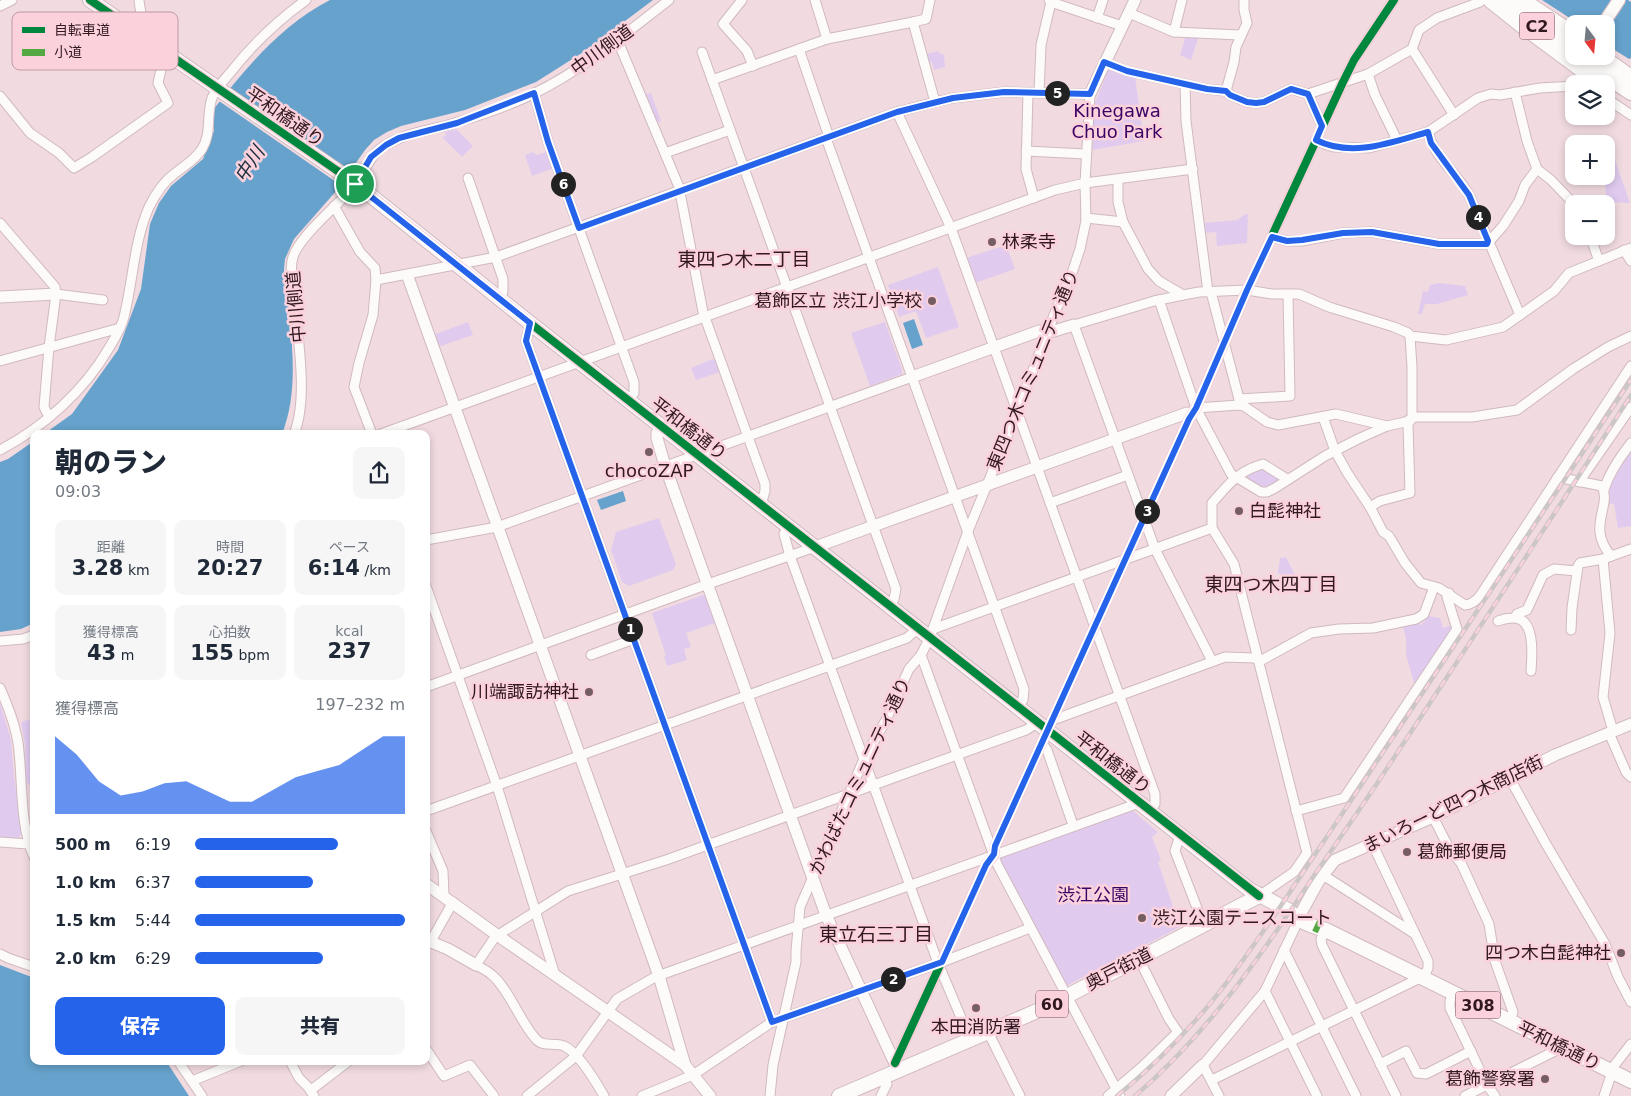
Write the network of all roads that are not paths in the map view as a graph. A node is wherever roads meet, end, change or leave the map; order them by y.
1 (12, 0) edge
2 (90, 0) edge
3 (306, 0) edge
4 (669, 0) edge
5 (742, 0) edge
6 (815, 0) edge
7 (930, 0) edge
8 (1103, 0) edge
9 (1136, 0) edge
10 (1182, 0) edge
11 (1244, 0) edge
12 (1394, 0) edge
13 (1500, 0) edge
14 (1506, 0) edge
15 (1619, 0) edge
16 (1050, 1) edge
17 (1483, 1) edge
18 (1525, 3) edge
19 (0, 6) edge
20 (107, 12) edge
21 (1129, 13) junction
22 (1609, 15) edge
23 (1097, 18) junction
24 (913, 22) junction
25 (1122, 26) junction
26 (1565, 30) edge
27 (1174, 32) junction
28 (1240, 35) junction
29 (617, 39) junction
30 (827, 39) junction
31 (1565, 42) edge
32 (1565, 47) edge
33 (799, 49) junction
34 (1412, 49) junction
35 (702, 52) dead end
36 (178, 61) edge
37 (1104, 62) junction
38 (1615, 62) edge
39 (1592, 65) edge
40 (1599, 65) edge
41 (1613, 65) edge
42 (752, 66) junction
43 (161, 70) edge
44 (1631, 73) edge
45 (1368, 74) junction
46 (1584, 75) edge
47 (1631, 78) edge
48 (712, 80) junction
49 (1343, 82) junction
50 (1185, 84) junction
51 (1565, 87) edge
52 (1631, 87) edge
53 (221, 91) junction
54 (1226, 91) junction
55 (1515, 92) junction
56 (1631, 92) edge
57 (534, 93) junction
58 (1028, 93) junction
59 (1039, 93) junction
60 (1090, 94) junction
61 (1308, 94) junction
62 (0, 96) edge
63 (1615, 96) edge
64 (935, 102) junction
65 (1615, 104) edge
66 (1631, 105) edge
67 (897, 112) junction
68 (1454, 115) junction
69 (1631, 115) edge
70 (1322, 126) junction
71 (730, 130) junction
72 (1428, 132) junction
73 (828, 138) junction
74 (1316, 140) junction
75 (1397, 140) junction
76 (1026, 151) junction
77 (665, 153) junction
78 (1086, 154) junction
79 (744, 168) junction
80 (1193, 169) junction
81 (1537, 170) junction
82 (468, 178) dead end
83 (1118, 180) junction
84 (351, 181) junction
85 (1085, 183) junction
86 (680, 191) junction
87 (1565, 195) edge
88 (1034, 198) junction
89 (334, 206) junction
90 (1086, 218) junction
91 (1123, 222) junction
92 (0, 223) edge
93 (579, 228) junction
94 (951, 228) junction
95 (1272, 237) junction
96 (1488, 241) junction
97 (1593, 245) edge
98 (1628, 249) edge
99 (496, 257) junction
100 (869, 258) junction
101 (1599, 260) junction
102 (1631, 261) edge
103 (456, 265) junction
104 (408, 276) junction
105 (376, 280) junction
106 (786, 287) junction
107 (1247, 290) junction
108 (1210, 292) junction
109 (56, 294) junction
110 (1288, 294) junction
111 (1183, 295) junction
112 (0, 297) edge
113 (103, 300) dead end
114 (500, 300) junction
115 (1159, 300) junction
116 (1520, 315) junction
117 (705, 317) junction
118 (530, 323) junction
119 (1074, 325) junction
120 (120, 328) junction
121 (1049, 331) junction
122 (1410, 336) junction
123 (1631, 336) edge
124 (1224, 344) junction
125 (622, 346) junction
126 (49, 347) junction
127 (994, 347) junction
128 (0, 361) edge
129 (580, 362) junction
130 (1631, 366) edge
131 (539, 376) junction
132 (912, 377) junction
133 (629, 400) junction
134 (1239, 402) junction
135 (454, 407) junction
136 (830, 407) junction
137 (1631, 407) edge
138 (1192, 410) junction
139 (1017, 412) junction
140 (1323, 416) junction
141 (49, 417) junction
142 (1412, 418) junction
143 (662, 426) junction
144 (1387, 426) junction
145 (32, 430) edge
146 (295, 430) edge
147 (370, 430) edge
148 (392, 430) edge
149 (30, 432) edge
150 (748, 436) junction
151 (1115, 438) junction
152 (1631, 443) edge
153 (0, 450) edge
154 (1335, 451) junction
155 (698, 454) junction
156 (665, 466) junction
157 (1037, 467) junction
158 (1128, 475) junction
159 (1235, 477) junction
160 (1557, 478) junction
161 (1287, 479) junction
162 (1579, 482) junction
163 (986, 485) junction
164 (1604, 490) junction
165 (582, 496) junction
166 (955, 496) junction
167 (1050, 503) junction
168 (761, 505) junction
169 (1370, 507) junction
170 (1144, 518) junction
171 (788, 526) junction
172 (873, 526) junction
173 (497, 527) junction
174 (1212, 528) junction
175 (968, 532) junction
176 (430, 539) edge
177 (815, 547) junction
178 (1631, 548) edge
179 (1155, 549) junction
180 (790, 556) junction
181 (1607, 557) junction
182 (1125, 560) junction
183 (1577, 571) junction
184 (1076, 577) junction
185 (708, 584) junction
186 (1434, 587) junction
187 (1449, 593) junction
188 (430, 597) edge
189 (890, 606) junction
190 (994, 606) junction
191 (626, 615) junction
192 (1515, 617) junction
193 (1498, 621) dead end
194 (1095, 627) junction
195 (918, 628) junction
196 (1571, 630) dead end
197 (931, 633) junction
198 (30, 636) edge
199 (634, 639) junction
200 (0, 641) edge
201 (541, 646) junction
202 (591, 655) dead end
203 (921, 655) junction
204 (1258, 659) junction
205 (1212, 661) junction
206 (830, 666) junction
207 (1531, 672) dead end
208 (459, 676) junction
209 (430, 686) edge
210 (0, 688) edge
211 (748, 695) junction
212 (1120, 696) junction
213 (1018, 707) junction
214 (1631, 724) edge
215 (664, 726) junction
216 (1045, 729) junction
217 (1611, 732) junction
218 (957, 755) junction
219 (580, 756) junction
220 (864, 759) junction
221 (1509, 777) junction
222 (1631, 777) edge
223 (873, 785) junction
224 (498, 786) junction
225 (848, 794) junction
226 (1144, 807) junction
227 (430, 810) edge
228 (1296, 811) junction
229 (790, 814) junction
230 (1433, 817) junction
231 (1074, 825) junction
232 (1180, 835) junction
233 (30, 838) edge
234 (430, 840) edge
235 (0, 842) edge
236 (1372, 843) junction
237 (708, 845) junction
238 (30, 850) edge
239 (994, 854) junction
240 (623, 875) junction
241 (1323, 875) junction
242 (813, 877) junction
243 (910, 885) junction
244 (430, 887) edge
245 (1258, 896) junction
246 (448, 899) junction
247 (536, 911) junction
248 (826, 915) junction
249 (1297, 915) junction
250 (798, 925) junction
251 (1204, 926) junction
252 (1030, 928) junction
253 (1326, 930) junction
254 (497, 935) junction
255 (1416, 935) junction
256 (430, 937) edge
257 (430, 942) edge
258 (744, 945) junction
259 (1284, 950) junction
260 (0, 954) edge
261 (1139, 959) junction
262 (940, 964) junction
263 (476, 965) junction
264 (30, 966) edge
265 (555, 975) junction
266 (659, 976) junction
267 (1423, 977) junction
268 (862, 990) junction
269 (1265, 991) junction
270 (1453, 993) junction
271 (1066, 996) junction
272 (1631, 1002) edge
273 (1354, 1010) junction
274 (607, 1012) junction
275 (783, 1018) junction
276 (1510, 1021) junction
277 (772, 1022) junction
278 (1321, 1026) junction
279 (988, 1032) junction
280 (970, 1039) junction
281 (1290, 1041) junction
282 (1631, 1044) edge
283 (1559, 1046) junction
284 (1471, 1051) junction
285 (430, 1055) edge
286 (576, 1056) junction
287 (1380, 1064) junction
288 (181, 1065) edge
289 (231, 1065) edge
290 (292, 1065) edge
291 (344, 1065) edge
292 (685, 1065) junction
293 (1203, 1065) junction
294 (897, 1066) junction
295 (1611, 1072) junction
296 (693, 1075) junction
297 (883, 1076) junction
298 (1212, 1080) junction
299 (192, 1081) junction
300 (1631, 1081) edge
301 (1487, 1085) junction
302 (312, 1093) edge
303 (1119, 1093) edge
304 (202, 1096) edge
305 (494, 1096) edge
306 (527, 1096) edge
307 (604, 1096) edge
308 (642, 1096) edge
309 (710, 1096) edge
310 (770, 1096) edge
311 (838, 1096) edge
312 (881, 1096) edge
313 (1020, 1096) edge
314 (1108, 1096) edge
315 (1171, 1096) edge
316 (1220, 1096) edge
317 (1317, 1096) edge
318 (1356, 1096) edge
319 (1396, 1096) edge
320 (1465, 1096) edge
321 (1495, 1096) edge
322 (1604, 1096) edge

1 - 19 street
2 - 20 main road, 平和橋通り / 308
3 - 53 street
4 - 29 street, 中川側道
5 - 42 street
6 - 30 street
7 - 24 street
8 - 23 street
9 - 21 street
10 - 27 street
11 - 28 street
12 - 49 street
13 - 32 highway, C2
14 - 31 main road
15 - 22 main road
16 - 23 street
16 - 59 street
17 - 34 street
17 - 46 highway
18 - 26 highway
21 - 25 street
21 - 27 street
23 - 25 street
24 - 30 street
24 - 64 street
25 - 37 street
27 - 28 street
28 - 54 street
29 - 57 street, 中川側道
29 - 77 street
30 - 33 street
33 - 42 street
33 - 73 street
34 - 45 street
34 - 68 street
35 - 48 street
36 - 53 main road, 平和橋通り / 308
37 - 50 street
37 - 60 street
38 - 44 highway
39 - 56 highway
40 - 52 main road
41 - 47 highway
42 - 48 street
43 - 62 street
45 - 49 street
45 - 75 street
48 - 71 street
49 - 61 street
49 - 70 street
50 - 54 street
50 - 80 street
51 - 55 street
53 - 84 main road, 平和橋通り / 308
53 - 120 street
54 - 61 street
55 - 68 street
55 - 81 street
57 - 84 street, 中川側道
57 - 93 street
58 - 59 street
58 - 64 street
58 - 76 street
59 - 60 street
60 - 78 street, 東四つ木コミュニティ通り
61 - 70 street
63 - 66 highway
64 - 67 street
65 - 69 street
67 - 73 street
67 - 94 street
68 - 72 street
70 - 74 street
71 - 77 street
71 - 79 street
72 - 75 street
72 - 96 street
73 - 79 street
73 - 100 street
74 - 75 street
74 - 95 street
76 - 78 street
76 - 88 street
77 - 86 street
78 - 85 street, 東四つ木コミュニティ通り
79 - 86 street
79 - 106 street
80 - 83 street
80 - 108 street
81 - 87 street
81 - 96 street
82 - 99 street
83 - 85 street
83 - 91 street
84 - 89 street, 中川側道
84 - 103 main road, 平和橋通り / 308
85 - 88 street
85 - 90 street, 東四つ木コミュニティ通り
86 - 93 street
86 - 117 street
88 - 94 street
89 - 105 street
89 - 146 street, 中川側道
90 - 91 street
90 - 121 street, 東四つ木コミュニティ通り
91 - 111 street
92 - 109 street
93 - 99 street
93 - 125 street
94 - 100 street
94 - 127 street
95 - 96 street
95 - 107 street
96 - 116 street
97 - 101 street
98 - 101 street
98 - 102 street
99 - 103 street
99 - 114 street
100 - 106 street
100 - 132 street
101 - 116 street
103 - 104 street
103 - 114 main road, 平和橋通り / 308
104 - 105 street
104 - 135 street
105 - 147 street
106 - 117 street
106 - 136 street
107 - 108 street
107 - 110 street
107 - 124 street
108 - 111 street
108 - 124 street
109 - 112 street
109 - 113 street
109 - 126 street
110 - 122 street
110 - 134 street
111 - 115 street
114 - 118 main road, 平和橋通り / 308
115 - 119 street
115 - 138 street
116 - 122 street
117 - 125 street
117 - 150 street
118 - 129 main road, 平和橋通り / 308
118 - 131 street
119 - 121 street
119 - 151 street
120 - 126 street
120 - 141 street
121 - 127 street
121 - 139 street, 東四つ木コミュニティ通り
122 - 142 street
123 - 142 street
124 - 134 street
124 - 138 street
125 - 129 street
125 - 133 street
126 - 128 street
126 - 141 street
127 - 132 street
127 - 139 street
129 - 131 street
129 - 133 main road, 平和橋通り / 308
130 - 160 street
131 - 135 street
131 - 165 street
132 - 136 street
132 - 166 street
133 - 143 main road, 平和橋通り / 308
134 - 138 street
134 - 140 street
135 - 148 street
135 - 173 street
136 - 150 street
136 - 172 street
137 - 162 street
138 - 151 street
138 - 159 street
138 - 170 street
139 - 157 street
139 - 163 street, 東四つ木コミュニティ通り
140 - 144 street
140 - 154 street
141 - 145 street
142 - 144 street
142 - 169 street
143 - 155 main road, 平和橋通り / 308
143 - 156 street
144 - 154 street
149 - 153 street
150 - 155 street
150 - 168 street
151 - 157 street
151 - 158 street
152 - 164 street
154 - 161 street
154 - 169 street
155 - 156 street
155 - 168 main road, 平和橋通り / 308
156 - 165 street
156 - 185 street
157 - 163 street
157 - 167 street
158 - 167 street
158 - 170 street
159 - 161 street
159 - 161 street
159 - 174 street
160 - 162 street
160 - 187 street
162 - 164 street
163 - 166 street
163 - 175 street, 東四つ木コミュニティ通り
164 - 181 street
165 - 173 street
165 - 191 street
166 - 172 street
166 - 175 street
167 - 184 street
168 - 171 main road, 平和橋通り / 308
169 - 186 street
170 - 179 street
170 - 182 street
171 - 177 main road, 平和橋通り / 308
171 - 180 street
172 - 177 street
172 - 189 street
173 - 176 street
173 - 201 street
174 - 179 street
174 - 204 street
175 - 190 street
175 - 197 street, 東四つ木コミュニティ通り
177 - 180 street
177 - 189 main road, 平和橋通り / 308
178 - 181 street
179 - 182 street
179 - 205 street
180 - 185 street
180 - 206 street
181 - 183 street
181 - 217 street
182 - 184 street
182 - 194 street
183 - 192 street
183 - 196 street
184 - 190 street
184 - 194 street
185 - 191 street
185 - 211 street
186 - 187 street
186 - 204 street
187 - 228 street
188 - 208 street
189 - 195 main road, 平和橋通り / 308
190 - 197 street
190 - 213 street
191 - 199 street
191 - 201 street
192 - 193 street
192 - 207 street
194 - 212 street
194 - 216 street
195 - 197 main road, 平和橋通り / 308
195 - 206 street
197 - 203 street, かわばたコミュニティ通り
197 - 213 main road, 平和橋通り / 308
198 - 200 street
199 - 202 street
199 - 215 street
201 - 208 street
201 - 219 street
203 - 218 street
203 - 220 street, かわばたコミュニティ通り
204 - 205 street
204 - 228 street
205 - 212 street
206 - 211 street
206 - 220 street
208 - 209 street
208 - 224 street
210 - 233 street
211 - 215 street
211 - 229 street
212 - 216 street
212 - 226 street
213 - 216 main road, 平和橋通り / 308
214 - 217 street, まいろーど四つ木商店街
215 - 219 street
215 - 237 street
216 - 218 street
216 - 226 main road, 平和橋通り / 308
216 - 231 street
216 - 239 street
217 - 221 street, まいろーど四つ木商店街
217 - 222 street
218 - 223 street
218 - 239 street
219 - 224 street
219 - 240 street
220 - 223 street
220 - 225 street, かわばたコミュニティ通り
221 - 230 street, まいろーど四つ木商店街
221 - 272 street
223 - 225 street
223 - 243 street
224 - 227 street
224 - 247 street
225 - 229 street
225 - 242 street, かわばたコミュニティ通り
226 - 231 street
226 - 232 main road, 平和橋通り / 308
228 - 245 street
229 - 237 street
229 - 242 street
230 - 236 street, まいろーど四つ木商店街
230 - 276 street
231 - 239 street
232 - 245 main road, 平和橋通り / 308
232 - 251 street
234 - 246 street
235 - 238 street
236 - 241 street, まいろーど四つ木商店街
236 - 255 street
237 - 240 street
237 - 258 street
239 - 243 street
239 - 252 street
239 - 262 street
240 - 247 street
240 - 266 street
241 - 249 street, まいろーど四つ木商店街
241 - 255 street
242 - 248 street
242 - 250 street, かわばたコミュニティ通り
243 - 248 street
243 - 262 street
244 - 246 street
245 - 249 main road, 平和橋通り / 308
245 - 251 main road, 奥戸街道 / 60
246 - 254 street
246 - 256 street
247 - 254 street
247 - 265 street
248 - 250 street
248 - 268 street
249 - 253 main road, 平和橋通り / 308
249 - 259 street
250 - 258 street
250 - 275 street, かわばたコミュニティ通り
251 - 261 main road, 奥戸街道 / 60
252 - 262 street
252 - 271 street
253 - 267 main road, 平和橋通り / 308
253 - 273 street
254 - 263 street
254 - 265 street
255 - 267 street
257 - 263 street
258 - 266 street
258 - 277 street
259 - 269 street
259 - 278 street
260 - 264 street
261 - 271 main road, 奥戸街道 / 60
261 - 303 street
262 - 268 street
262 - 280 street
262 - 294 street
263 - 286 street
265 - 274 street
266 - 274 street
266 - 292 street
267 - 270 main road, 平和橋通り / 308
267 - 273 street
268 - 275 street
268 - 294 street
269 - 281 street
269 - 293 street
270 - 276 main road, 平和橋通り / 308
270 - 284 street
271 - 279 main road, 奥戸街道 / 60
271 - 303 street
273 - 278 street
273 - 287 street
274 - 286 street
274 - 292 street
275 - 277 street
275 - 310 street, かわばたコミュニティ通り
276 - 283 main road, 平和橋通り / 308
277 - 296 street
278 - 281 street
278 - 318 street
279 - 280 main road, 奥戸街道 / 60
279 - 313 street
280 - 294 main road, 奥戸街道 / 60
281 - 298 street
281 - 317 street
282 - 295 street
283 - 295 main road, 平和橋通り / 308
283 - 301 street
284 - 287 street
284 - 301 street
285 - 305 street
286 - 306 street
286 - 307 street
287 - 319 street
288 - 299 street
289 - 299 street
290 - 302 street
291 - 302 street
292 - 296 street
293 - 298 street
293 - 315 street
294 - 297 main road, 奥戸街道 / 60
295 - 300 main road, 平和橋通り / 308
295 - 322 street
296 - 308 street
296 - 309 street
297 - 311 main road, 奥戸街道 / 60
297 - 312 street
298 - 316 street
299 - 304 street
301 - 320 street
301 - 321 street
303 - 314 street

